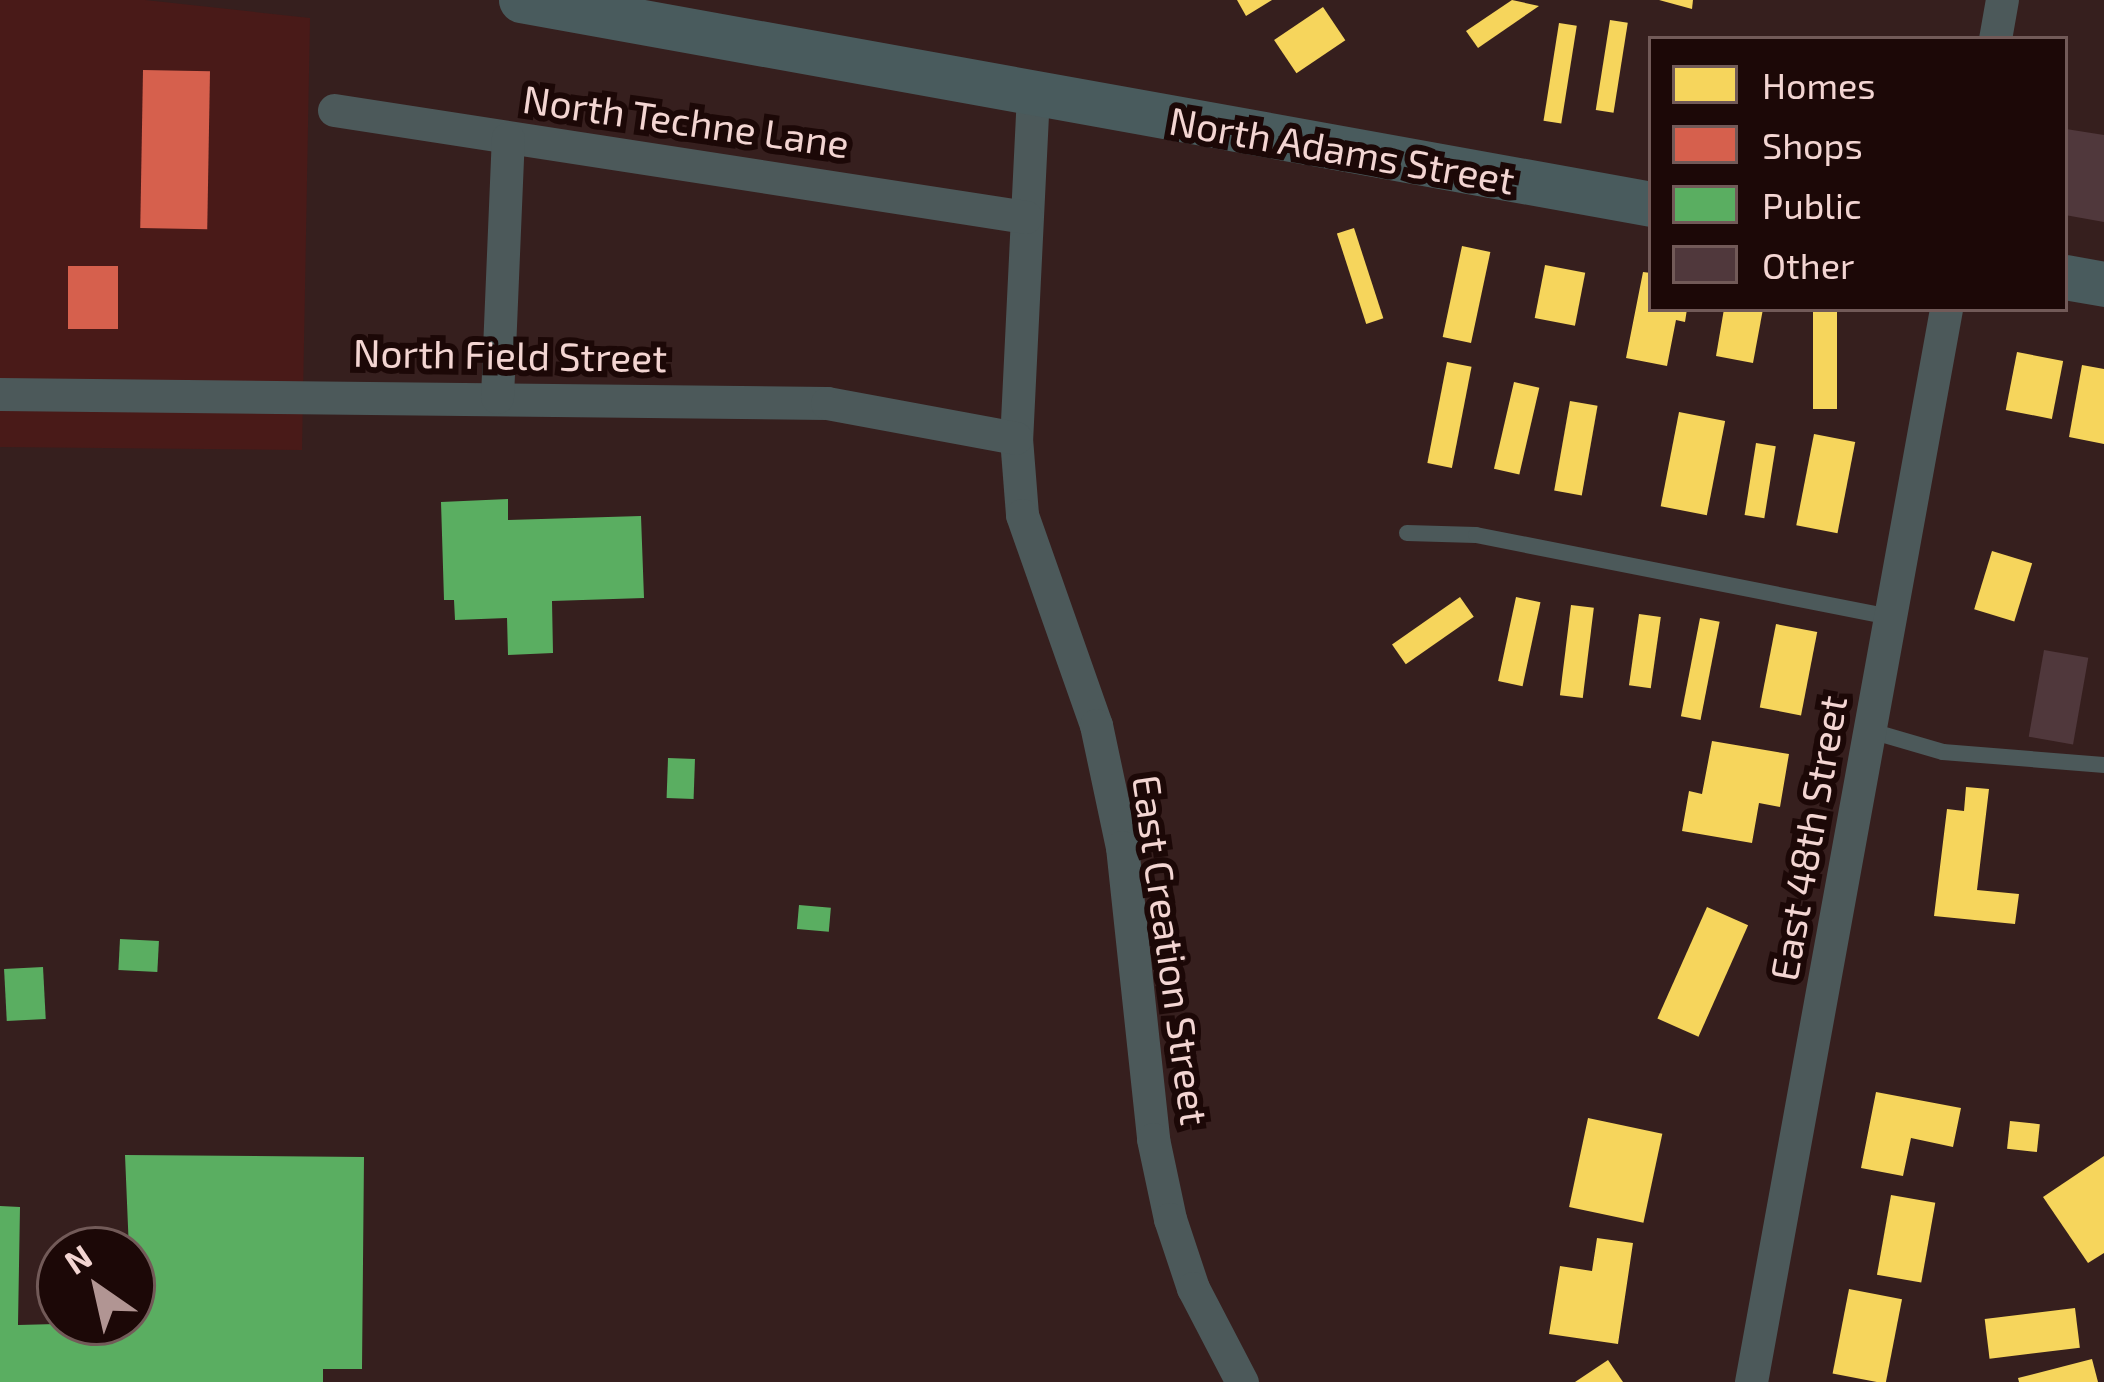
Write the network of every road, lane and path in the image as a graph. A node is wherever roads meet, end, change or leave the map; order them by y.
1 (521, 0) edge
2 (2002, 0) edge
3 (1996, 36) edge
4 (1033, 94) junction
5 (334, 110) dead end
6 (508, 138) junction
7 (1648, 203) edge
8 (1026, 217) junction
9 (2068, 278) edge
10 (2104, 284) edge
11 (1945, 312) edge
12 (0, 394) edge
13 (497, 397) junction
14 (1016, 439) junction
15 (1408, 533) dead end
16 (1892, 617) junction
17 (1871, 731) junction
18 (2104, 764) edge
19 (1242, 1382) edge
20 (1751, 1382) edge

1 - 4 street, North Adams Street
2 - 3 street
4 - 7 street, North Adams Street
4 - 8 street, East Creation Street
5 - 6 street, North Techne Lane
6 - 8 street, North Techne Lane
6 - 13 street
8 - 14 street, East Creation Street
9 - 10 street
11 - 16 street, East 48th Street
12 - 13 street, North Field Street
13 - 14 street, North Field Street
14 - 19 street, East Creation Street
15 - 16 lane
16 - 17 street, East 48th Street
17 - 18 lane
17 - 20 street, East 48th Street

